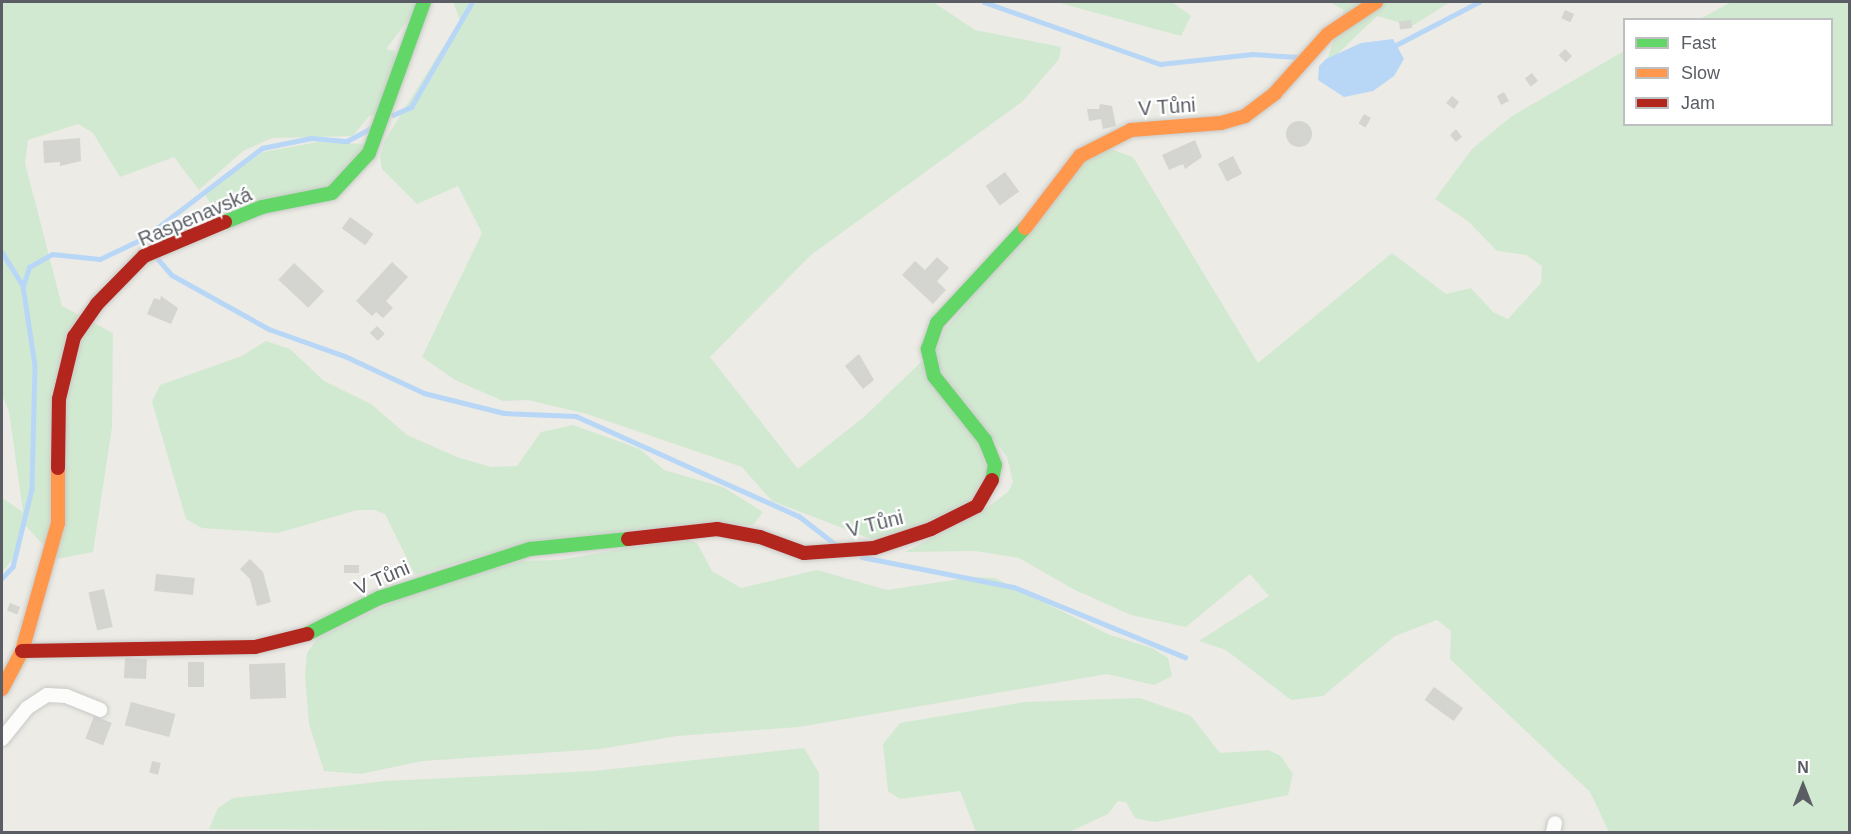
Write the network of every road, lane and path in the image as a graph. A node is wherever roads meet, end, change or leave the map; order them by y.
1 (424, 2) edge
2 (1376, 2) edge
3 (22, 651) junction
4 (2, 689) edge
5 (100, 710) dead end
6 (2, 739) edge

1 - 3 street, Raspenavská
2 - 3 street, V Tůni
3 - 4 street, Raspenavská
5 - 6 street

